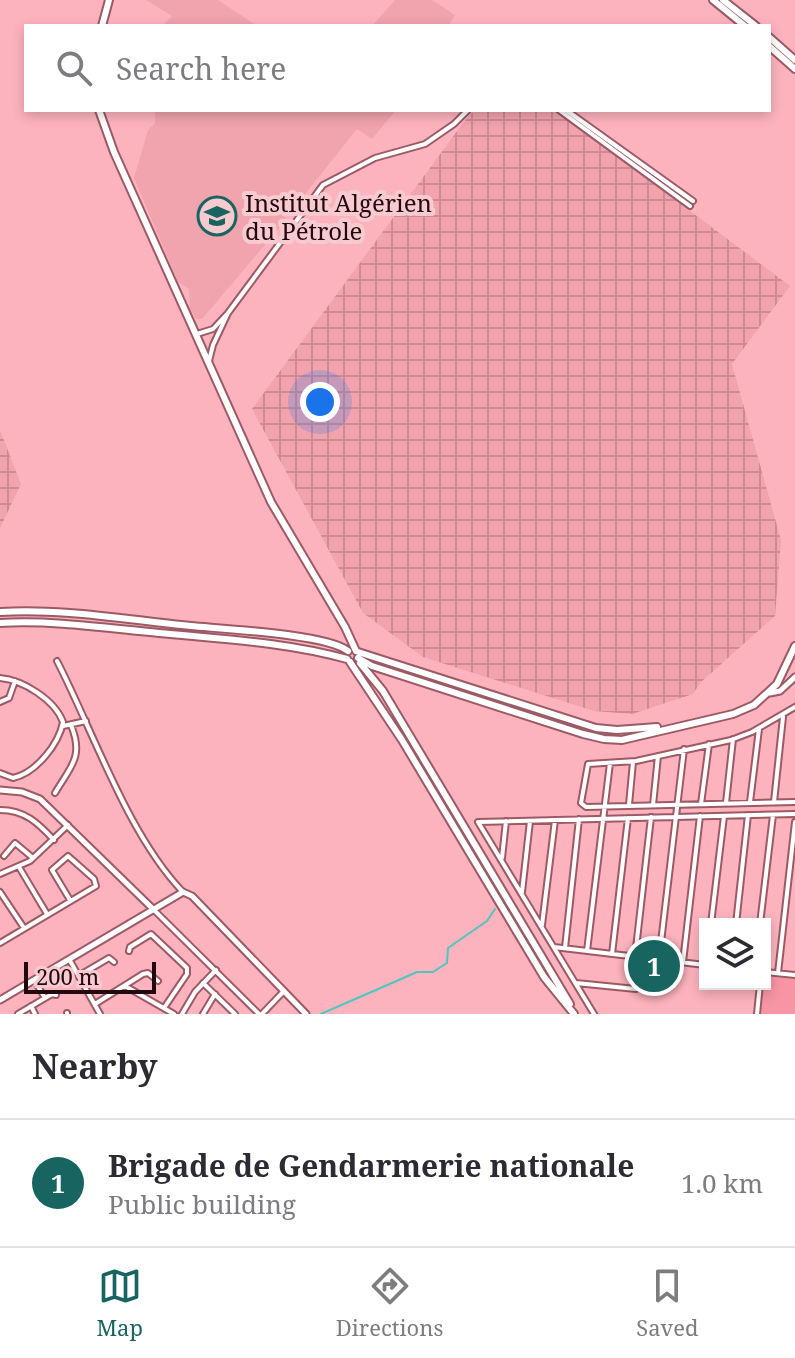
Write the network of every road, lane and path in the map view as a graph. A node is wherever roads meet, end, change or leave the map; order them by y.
1 (109, 0) edge
2 (713, 0) edge
3 (723, 0) edge
4 (102, 23) edge
5 (743, 24) edge
6 (753, 24) edge
7 (771, 39) edge
8 (771, 48) edge
9 (795, 60) edge
10 (795, 69) edge
11 (100, 112) edge
12 (466, 112) edge
13 (562, 112) edge
14 (569, 112) edge
15 (228, 313) junction
16 (195, 334) junction
17 (208, 364) junction
18 (0, 612) edge
19 (0, 623) edge
20 (345, 627) junction
21 (334, 644) junction
22 (795, 646) edge
23 (353, 655) junction
24 (57, 661) dead end
25 (795, 677) edge
26 (0, 678) edge
27 (15, 681) junction
28 (770, 693) junction
29 (0, 702) edge
30 (795, 707) edge
31 (783, 715) junction
32 (86, 721) junction
33 (71, 725) junction
34 (63, 726) junction
35 (759, 729) junction
36 (733, 739) junction
37 (709, 744) junction
38 (684, 749) junction
39 (658, 756) junction
40 (610, 762) junction
41 (633, 762) junction
42 (0, 773) edge
43 (0, 790) edge
44 (55, 793) dead end
45 (750, 802) junction
46 (774, 802) junction
47 (795, 802) edge
48 (726, 803) junction
49 (677, 804) junction
50 (701, 804) junction
51 (629, 805) junction
52 (653, 805) junction
53 (605, 806) junction
54 (0, 810) edge
55 (795, 814) edge
56 (748, 815) junction
57 (773, 815) junction
58 (700, 816) junction
59 (724, 816) junction
60 (651, 817) junction
61 (675, 817) junction
62 (603, 818) junction
63 (628, 818) junction
64 (579, 819) junction
65 (530, 820) junction
66 (555, 820) junction
67 (506, 821) junction
68 (795, 822) edge
69 (68, 825) junction
70 (54, 840) junction
71 (4, 856) dead end
72 (33, 859) junction
73 (502, 860) junction
74 (19, 867) junction
75 (0, 874) edge
76 (0, 892) edge
77 (183, 892) junction
78 (522, 894) junction
79 (70, 900) junction
80 (153, 909) junction
81 (47, 914) junction
82 (712, 918) edge
83 (737, 918) edge
84 (761, 918) edge
85 (24, 928) junction
86 (542, 928) junction
87 (0, 943) edge
88 (554, 947) junction
89 (564, 948) junction
90 (129, 951) dead end
91 (587, 951) junction
92 (612, 954) junction
93 (635, 957) junction
94 (643, 958) junction
95 (69, 959) junction
96 (659, 959) junction
97 (114, 962) dead end
98 (683, 962) junction
99 (699, 964) edge
100 (216, 970) junction
101 (771, 972) edge
102 (778, 973) junction
103 (80, 975) junction
104 (795, 975) edge
105 (34, 980) junction
106 (158, 981) dead end
107 (203, 983) junction
108 (576, 983) junction
109 (125, 986) junction
110 (759, 990) edge
111 (284, 991) junction
112 (215, 994) junction
113 (56, 995) dead end
114 (45, 998) junction
115 (0, 1000) edge
116 (95, 1004) junction
117 (31, 1006) junction
118 (164, 1008) junction
119 (18, 1014) edge
120 (35, 1014) edge
121 (100, 1014) edge
122 (174, 1014) edge
123 (182, 1014) edge
124 (203, 1014) edge
125 (235, 1014) edge
126 (260, 1014) edge
127 (306, 1014) edge
128 (575, 1014) edge
129 (594, 1014) edge
130 (757, 1014) edge

1 - 4 main road
2 - 5 main road
3 - 6 main road
7 - 9 main road
8 - 10 main road
11 - 16 main road
12 - 15 street
13 - 14 street
15 - 16 street
15 - 17 street
16 - 17 main road
17 - 20 main road
18 - 21 main road
19 - 23 main road
20 - 21 main road
20 - 23 main road
21 - 23 main road
22 - 28 main road
23 - 28 main road
23 - 128 main road
23 - 128 main road
24 - 32 street
25 - 28 street
26 - 27 street
27 - 29 street
27 - 34 street
30 - 31 street
31 - 35 street
31 - 46 street
32 - 33 street
32 - 77 street
33 - 34 street
33 - 44 street
34 - 42 street
35 - 36 street
35 - 45 street
36 - 37 street
36 - 48 street
37 - 38 street
37 - 50 street
38 - 39 street
38 - 49 street
39 - 41 street
39 - 52 street
40 - 41 street
40 - 53 street
40 - 53 street
41 - 51 street
43 - 69 street
45 - 46 street
45 - 48 street
46 - 47 street
48 - 50 street
49 - 50 street
49 - 52 street
49 - 61 street
51 - 52 street
51 - 53 street
53 - 62 street
54 - 70 street
55 - 57 street
56 - 57 street
56 - 59 street
56 - 83 street
57 - 84 street
58 - 59 street
58 - 61 street
58 - 98 street
59 - 82 street
60 - 61 street
60 - 63 street
60 - 93 street
61 - 96 street
62 - 63 street
62 - 64 street
62 - 91 street
63 - 92 street
64 - 66 street
64 - 89 street
65 - 66 street
65 - 67 street
65 - 78 street
66 - 86 street
67 - 73 street
67 - 73 street
68 - 102 street
69 - 70 street
69 - 80 street
70 - 72 street
71 - 72 street
72 - 74 street
73 - 78 street
74 - 75 street
74 - 81 street
76 - 85 street
77 - 80 street
77 - 111 street
78 - 86 street
79 - 79 street
79 - 81 street
80 - 95 street
80 - 100 street
81 - 85 street
85 - 87 street
86 - 88 street
88 - 89 street
88 - 108 street
89 - 91 street
90 - 118 street
91 - 92 street
92 - 93 street
93 - 94 street
94 - 96 street
94 - 108 street
95 - 103 street
95 - 105 street
96 - 98 street
97 - 103 street
98 - 99 street
100 - 107 street
100 - 126 street
101 - 102 street
102 - 104 street
103 - 116 street
105 - 114 street
105 - 115 street
106 - 109 street
107 - 112 street
107 - 123 street
108 - 129 street
109 - 116 street
109 - 118 street
110 - 130 street
111 - 126 street
111 - 127 street
112 - 124 street
112 - 125 street
113 - 114 street
114 - 117 street
116 - 121 street
117 - 119 street
117 - 120 street
118 - 122 street

